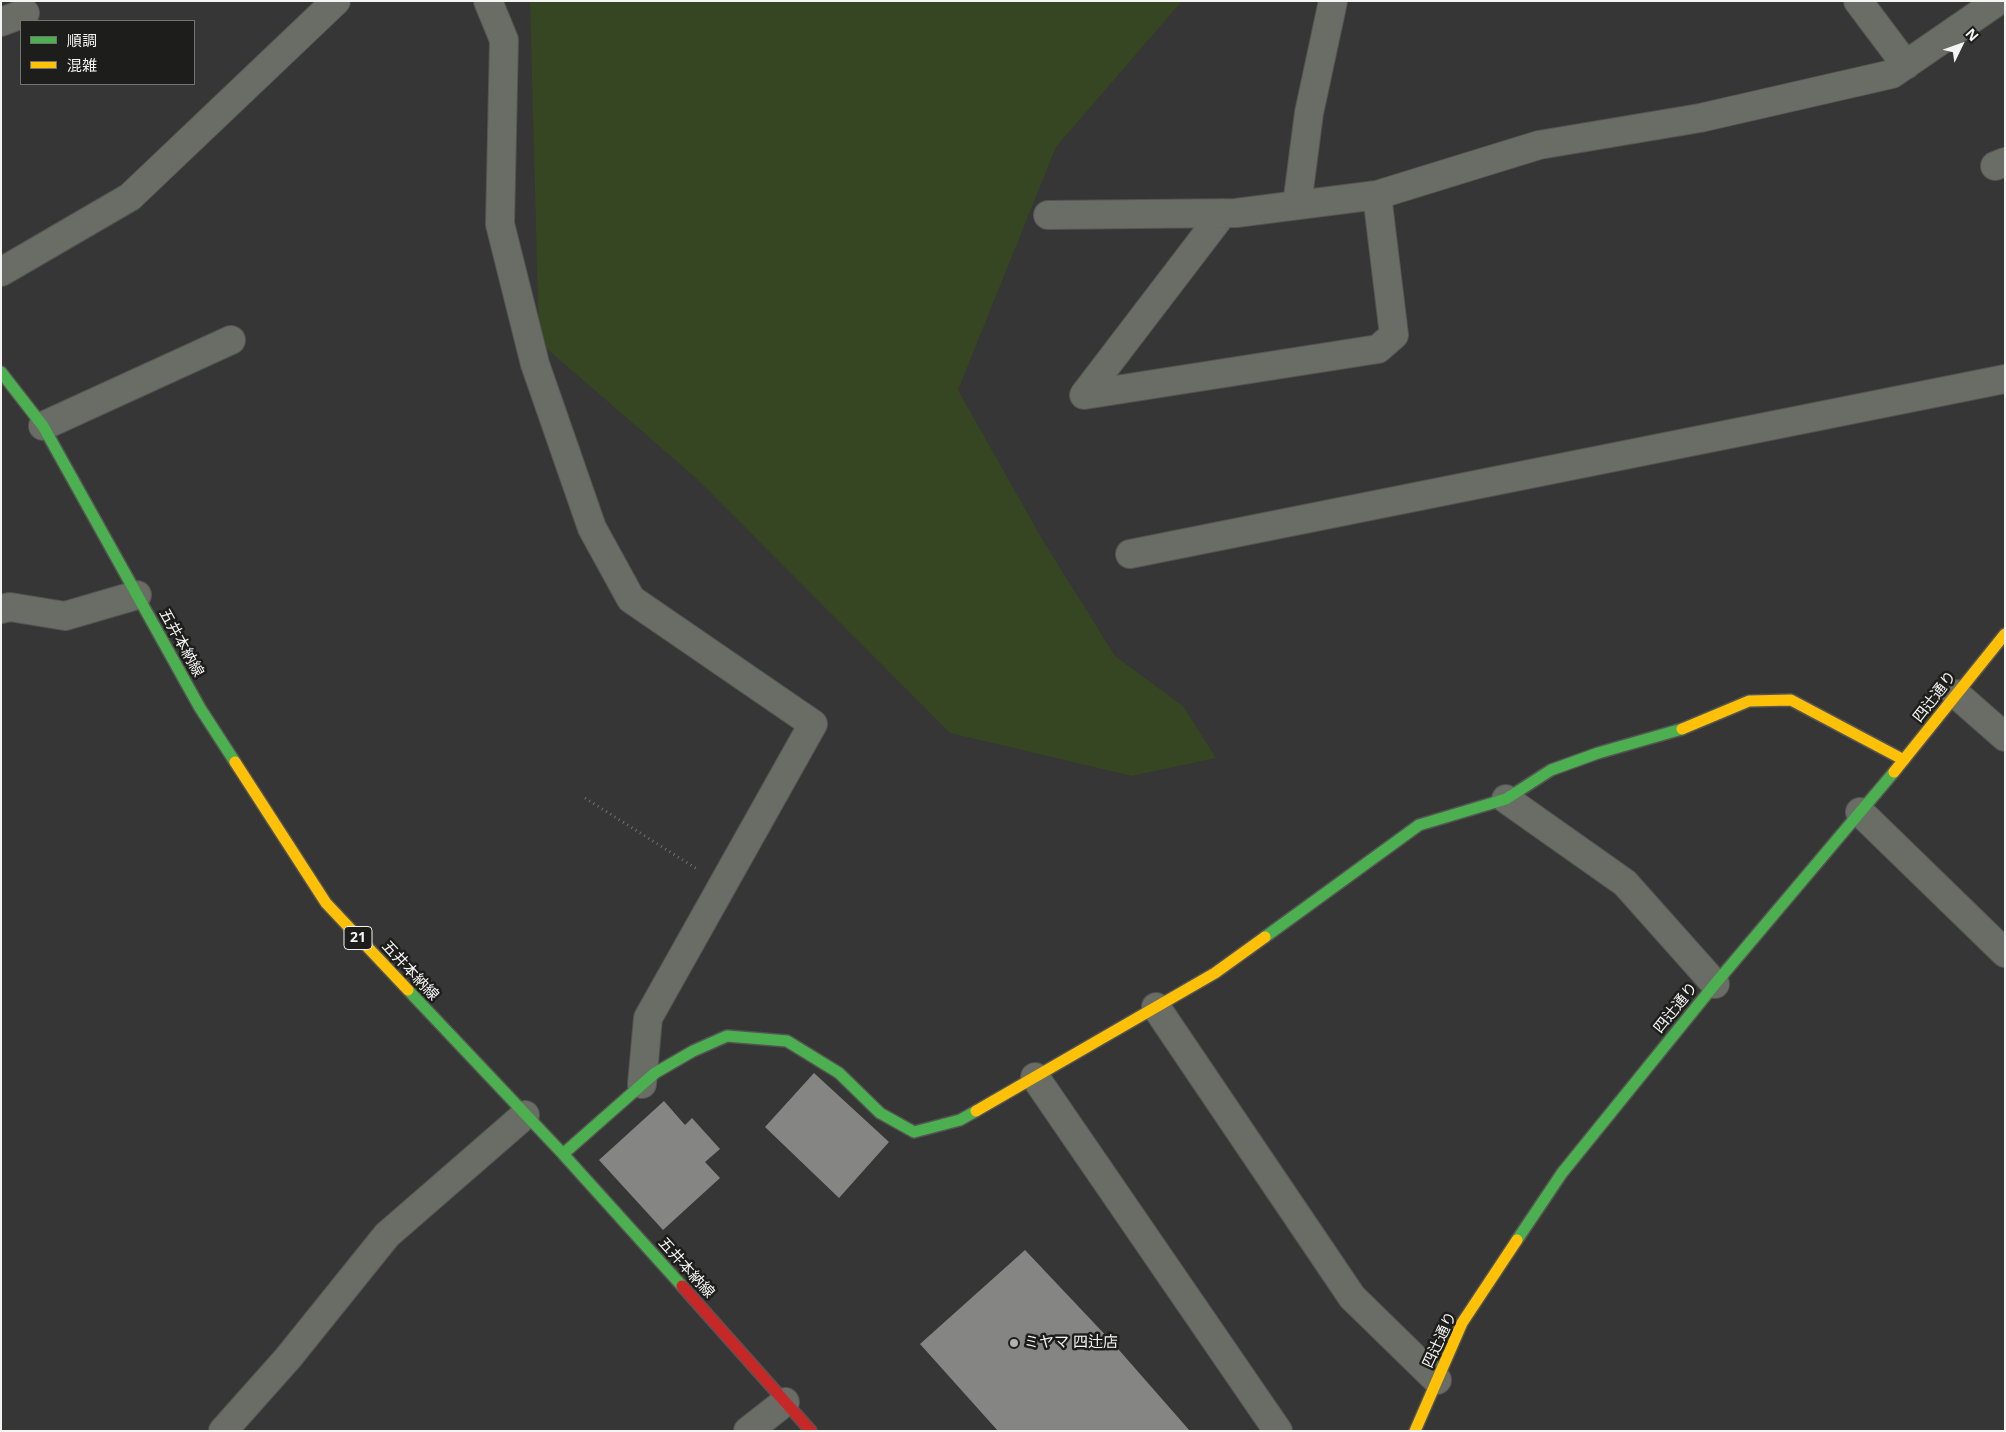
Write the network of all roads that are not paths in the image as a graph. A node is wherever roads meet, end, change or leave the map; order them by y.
1 (336, 1) edge
2 (488, 1) edge
3 (1333, 1) edge
4 (1858, 1) edge
5 (1998, 1) edge
6 (1906, 65) junction
7 (1377, 195) junction
8 (1297, 205) junction
9 (1223, 213) junction
10 (1048, 215) dead end
11 (1, 272) edge
12 (231, 340) dead end
13 (1, 372) edge
14 (2005, 379) edge
15 (42, 426) junction
16 (1130, 554) dead end
17 (137, 595) junction
18 (1, 609) edge
19 (2005, 634) edge
20 (1956, 694) junction
21 (2005, 737) edge
22 (1904, 760) junction
23 (1506, 798) junction
24 (1860, 812) junction
25 (2005, 953) edge
26 (1715, 984) junction
27 (1156, 1007) junction
28 (1035, 1077) junction
29 (642, 1084) junction
30 (526, 1115) junction
31 (563, 1154) junction
32 (1437, 1380) junction
33 (785, 1402) junction
34 (223, 1431) edge
35 (748, 1431) edge
36 (811, 1431) edge
37 (1278, 1431) edge
38 (1415, 1431) edge

1 - 11 street
2 - 29 street
3 - 8 street
4 - 6 street
5 - 6 street
6 - 7 street
7 - 8 street
7 - 9 street
8 - 9 street
9 - 10 street
12 - 15 street
13 - 15 street, 五井本納線 / 21
14 - 16 street
15 - 17 street, 五井本納線 / 21
17 - 18 street
17 - 30 street, 五井本納線 / 21
19 - 20 street, 四辻通り
20 - 21 street
20 - 22 street, 四辻通り
22 - 23 street
22 - 24 street, 四辻通り
23 - 26 street
23 - 27 street
24 - 25 street
24 - 26 street, 四辻通り
26 - 32 street, 四辻通り
27 - 28 street
27 - 32 street
28 - 29 street
28 - 37 street
29 - 31 street
30 - 31 street, 五井本納線 / 21
30 - 34 street
31 - 33 street, 五井本納線 / 21
32 - 38 street, 四辻通り
33 - 35 street
33 - 36 street, 五井本納線 / 21

